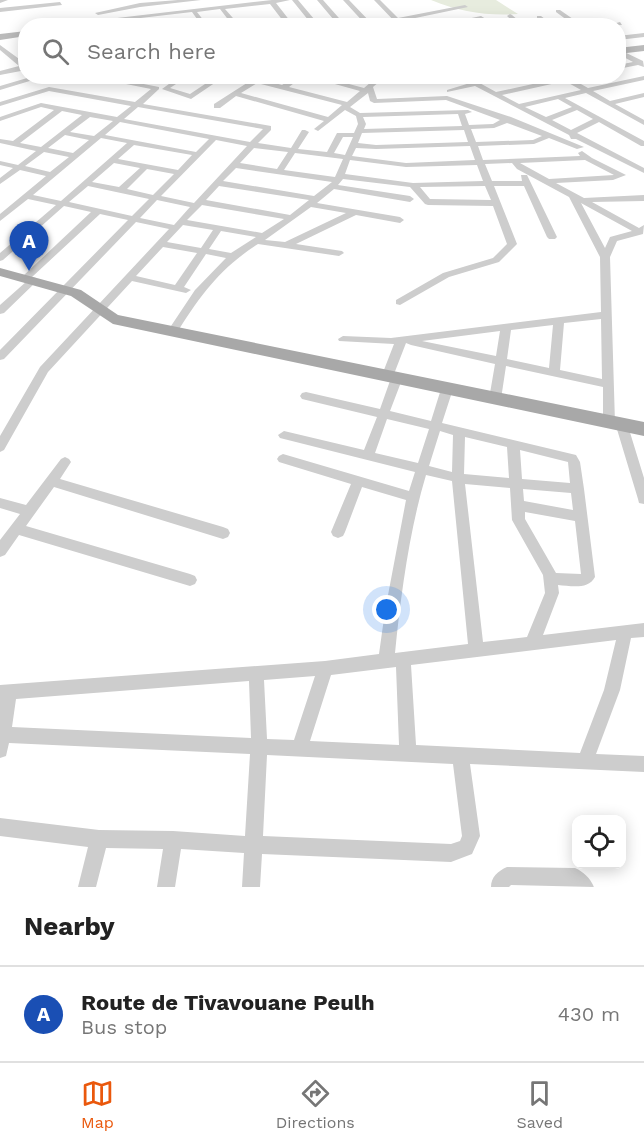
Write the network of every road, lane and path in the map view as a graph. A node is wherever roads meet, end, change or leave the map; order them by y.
1 (5, 0) edge
2 (198, 0) edge
3 (238, 0) edge
4 (287, 0) edge
5 (321, 0) edge
6 (346, 0) edge
7 (376, 0) edge
8 (0, 1) edge
9 (296, 1) edge
10 (59, 2) edge
11 (272, 2) junction
12 (248, 4) junction
13 (221, 7) junction
14 (465, 7) dead end
15 (0, 10) edge
16 (193, 10) junction
17 (450, 10) junction
18 (558, 11) dead end
19 (64, 12) dead end
20 (165, 14) junction
21 (510, 16) dead end
22 (74, 18) edge
23 (130, 18) edge
24 (168, 18) edge
25 (199, 18) edge
26 (230, 18) edge
27 (285, 18) edge
28 (310, 18) edge
29 (336, 18) edge
30 (363, 18) edge
31 (395, 18) edge
32 (419, 18) edge
33 (459, 18) edge
34 (512, 18) edge
35 (568, 18) edge
36 (644, 35) edge
37 (18, 36) edge
38 (0, 37) edge
39 (626, 37) edge
40 (0, 47) edge
41 (644, 48) edge
42 (626, 50) edge
43 (626, 55) edge
44 (10, 56) junction
45 (0, 58) edge
46 (18, 62) edge
47 (642, 63) edge
48 (626, 66) edge
49 (18, 69) edge
50 (0, 73) edge
51 (644, 78) edge
52 (626, 82) edge
53 (18, 83) edge
54 (119, 84) edge
55 (173, 84) edge
56 (210, 84) edge
57 (250, 84) edge
58 (275, 84) edge
59 (289, 84) edge
60 (343, 84) edge
61 (376, 84) edge
62 (474, 84) joint
63 (538, 84) edge
64 (574, 84) edge
65 (615, 84) edge
66 (0, 88) edge
67 (284, 88) junction
68 (369, 90) junction
69 (586, 90) junction
70 (449, 91) dead end
71 (413, 92) dead end
72 (132, 93) junction
73 (235, 94) junction
74 (495, 94) junction
75 (644, 94) edge
76 (559, 96) junction
77 (0, 104) edge
78 (138, 104) junction
79 (217, 106) dead end
80 (347, 106) junction
81 (518, 106) junction
82 (594, 106) junction
83 (60, 109) junction
84 (479, 109) junction
85 (461, 113) junction
86 (644, 114) edge
87 (87, 115) junction
88 (359, 115) junction
89 (633, 117) junction
90 (0, 119) edge
91 (508, 119) junction
92 (599, 119) junction
93 (330, 120) junction
94 (117, 121) junction
95 (550, 122) junction
96 (644, 123) edge
97 (33, 128) junction
98 (467, 128) junction
99 (318, 129) dead end
100 (537, 131) junction
101 (305, 132) dead end
102 (64, 133) junction
103 (358, 133) junction
104 (572, 134) junction
105 (549, 135) junction
106 (644, 135) edge
107 (98, 137) junction
108 (214, 138) junction
109 (0, 140) edge
110 (133, 142) junction
111 (14, 144) junction
112 (474, 144) junction
113 (252, 145) junction
114 (353, 145) junction
115 (580, 147) junction
116 (629, 147) edge
117 (42, 150) junction
118 (294, 151) junction
119 (197, 154) junction
120 (329, 155) junction
121 (74, 156) junction
122 (348, 158) junction
123 (586, 158) junction
124 (112, 160) junction
125 (481, 162) junction
126 (0, 164) edge
127 (234, 165) junction
128 (518, 165) junction
129 (145, 167) junction
130 (19, 168) junction
131 (640, 169) edge
132 (279, 172) junction
133 (179, 173) junction
134 (52, 174) junction
135 (621, 175) junction
136 (337, 181) junction
137 (547, 181) junction
138 (0, 182) edge
139 (86, 183) junction
140 (217, 183) junction
141 (489, 183) junction
142 (527, 183) junction
143 (413, 185) junction
144 (121, 190) junction
145 (571, 194) junction
146 (27, 196) junction
147 (155, 198) junction
148 (644, 198) edge
149 (410, 200) dead end
150 (584, 200) junction
151 (314, 201) junction
152 (63, 203) junction
153 (198, 204) junction
154 (497, 204) junction
155 (98, 211) junction
156 (353, 213) junction
157 (0, 218) edge
158 (292, 218) junction
159 (134, 219) junction
160 (400, 220) dead end
161 (179, 225) junction
162 (218, 229) junction
163 (642, 230) edge
164 (552, 237) dead end
165 (260, 239) junction
166 (162, 244) junction
167 (287, 245) junction
168 (203, 251) junction
169 (339, 253) dead end
170 (233, 256) junction
171 (605, 257) junction
172 (0, 258) edge
173 (0, 272) edge
174 (131, 278) junction
175 (29, 280) junction
176 (178, 288) junction
177 (66, 289) junction
178 (198, 292) junction
179 (400, 302) dead end
180 (0, 310) edge
181 (100, 311) junction
182 (606, 315) junction
183 (559, 321) junction
184 (506, 327) junction
185 (172, 332) junction
186 (343, 339) dead end
187 (402, 339) junction
188 (1, 354) edge
189 (501, 361) junction
190 (554, 373) junction
191 (393, 376) junction
192 (608, 384) junction
193 (447, 388) junction
194 (306, 396) dead end
195 (495, 399) junction
196 (384, 414) junction
197 (616, 424) junction
198 (435, 426) junction
199 (644, 429) edge
200 (459, 432) junction
201 (284, 435) dead end
202 (513, 444) junction
203 (0, 447) edge
204 (368, 456) junction
205 (283, 459) dead end
206 (65, 462) dead end
207 (422, 469) junction
208 (458, 478) junction
209 (51, 481) junction
210 (358, 481) junction
211 (516, 484) junction
212 (578, 489) junction
213 (413, 497) junction
214 (644, 499) edge
215 (0, 503) edge
216 (517, 507) junction
217 (30, 511) junction
218 (581, 517) junction
219 (16, 529) junction
220 (223, 532) dead end
221 (338, 532) dead end
222 (0, 551) edge
223 (551, 579) junction
224 (190, 580) dead end
225 (644, 630) edge
226 (625, 632) junction
227 (532, 644) junction
228 (476, 650) junction
229 (403, 659) junction
230 (386, 661) junction
231 (325, 668) junction
232 (256, 673) junction
233 (5, 693) edge
234 (1, 742) edge
235 (259, 747) junction
236 (300, 748) junction
237 (408, 752) junction
238 (460, 755) junction
239 (585, 761) junction
240 (644, 764) edge
241 (0, 827) edge
242 (99, 839) junction
243 (173, 840) junction
244 (254, 845) junction
245 (87, 887) edge
246 (166, 887) edge
247 (251, 887) edge
248 (500, 887) edge
249 (585, 887) edge

1 - 8 street
2 - 22 street
3 - 12 street
4 - 11 street
5 - 9 street
5 - 29 street
6 - 30 street
7 - 31 street
9 - 28 street
10 - 15 street
10 - 19 street
11 - 12 street
11 - 27 street
12 - 13 street
13 - 16 street
13 - 26 street
14 - 17 street
16 - 20 street
16 - 25 street
17 - 32 street
17 - 33 street
18 - 35 street
20 - 23 street
20 - 24 street
21 - 34 street
36 - 39 street
37 - 38 street
40 - 44 street
41 - 42 street
43 - 47 street
44 - 45 street
44 - 46 street
47 - 48 street
49 - 50 street
51 - 52 street
53 - 66 street
54 - 72 street
55 - 56 street
57 - 73 street
58 - 67 street
59 - 67 street
60 - 68 street
61 - 68 street
62 - 70 street
62 - 74 street
63 - 74 street
64 - 69 street
65 - 69 street
67 - 80 street
68 - 71 street
68 - 80 street
68 - 84 street
69 - 76 street
69 - 82 street
72 - 77 street
72 - 78 street
72 - 78 street
73 - 79 street
73 - 93 street
74 - 81 street
75 - 82 street
76 - 81 street
76 - 82 street
78 - 94 street
78 - 113 street
80 - 88 street
80 - 93 street
81 - 95 street
82 - 89 street
82 - 92 street
82 - 95 street
83 - 87 street
83 - 90 street
83 - 97 street
84 - 85 street
84 - 91 street
85 - 88 street
85 - 98 street
86 - 89 street
87 - 94 street
87 - 102 street
88 - 103 street
89 - 96 street
91 - 98 street
91 - 100 street
92 - 104 street
92 - 116 street
93 - 99 street
94 - 107 street
94 - 108 street
95 - 100 street
95 - 104 street
97 - 109 street
97 - 111 street
98 - 103 street
98 - 112 street
100 - 105 street
101 - 118 street
102 - 107 street
102 - 117 street
103 - 114 street
103 - 120 street
104 - 115 street
104 - 116 street
105 - 112 street
105 - 115 street
106 - 116 street
107 - 110 street
107 - 121 street
108 - 113 street
108 - 119 street
109 - 111 street
110 - 119 street
110 - 124 street
111 - 117 street
112 - 114 street
112 - 125 street
113 - 118 street
113 - 127 street
114 - 122 street
115 - 123 street
116 - 131 street
117 - 121 street
117 - 130 street
118 - 120 street
118 - 132 street
119 - 133 street
120 - 122 street
121 - 134 street
122 - 125 street
122 - 136 street
123 - 128 street
123 - 135 street
124 - 129 street
124 - 139 street
125 - 128 street
125 - 141 street
126 - 130 street
127 - 132 street
127 - 140 street
128 - 137 street
128 - 142 street
129 - 133 street
129 - 144 street
130 - 134 street
130 - 138 street
131 - 135 street
132 - 136 street
133 - 147 street
134 - 146 street
135 - 137 street
136 - 143 street
136 - 149 street
136 - 151 street
137 - 145 street
139 - 144 street
139 - 152 street
140 - 151 street
140 - 153 street
141 - 142 street
141 - 143 street
141 - 154 street
142 - 164 street
143 - 154 street
144 - 147 street
145 - 150 street
145 - 171 street
146 - 152 street
146 - 157 street
147 - 153 street
147 - 159 street
148 - 150 street
150 - 163 street
151 - 156 street
151 - 158 street
152 - 155 street
152 - 172 street
153 - 158 street
153 - 161 street
154 - 179 street
155 - 159 street
155 - 175 street
156 - 160 street
156 - 167 street
158 - 165 street
159 - 161 street
159 - 177 street
161 - 162 street
161 - 166 street
162 - 165 street
162 - 168 street
163 - 171 street
165 - 167 street
165 - 170 street
166 - 168 street
166 - 174 street
167 - 169 street
168 - 170 street
168 - 176 street
170 - 178 street
171 - 182 street
173 - 175 main road
174 - 176 street
174 - 181 street
175 - 177 main road
175 - 180 street
176 - 178 street
177 - 181 main road
177 - 188 street
178 - 185 street
181 - 185 main road
181 - 203 street
182 - 183 street
182 - 192 street
183 - 184 street
183 - 190 street
184 - 187 street
184 - 189 street
185 - 191 main road
186 - 187 street
187 - 189 street
187 - 191 street
189 - 190 street
189 - 195 street
190 - 192 street
191 - 193 main road
191 - 196 street
192 - 197 street
193 - 195 main road
193 - 198 street
194 - 196 street
195 - 197 main road
196 - 198 street
196 - 204 street
197 - 199 main road
197 - 214 street
198 - 200 street
198 - 207 street
200 - 202 street
200 - 208 street
201 - 204 street
202 - 211 street
202 - 212 street
204 - 207 street
205 - 210 street
206 - 209 street
207 - 208 street
207 - 213 street
208 - 211 street
208 - 228 street
209 - 217 street
209 - 220 street
210 - 213 street
210 - 221 street
211 - 212 street
211 - 216 street
212 - 218 street
213 - 230 street
215 - 217 street
216 - 218 street
216 - 223 street
217 - 219 street
218 - 223 street
219 - 222 street
219 - 224 street
223 - 227 street
225 - 226 street
226 - 227 street
226 - 239 street
227 - 228 street
228 - 229 street
229 - 230 street
229 - 237 street
230 - 231 street
231 - 232 street
231 - 236 street
232 - 233 street
232 - 235 street
233 - 234 street
234 - 235 street
235 - 236 street
235 - 244 street
236 - 237 street
237 - 238 street
238 - 239 street
238 - 244 street
239 - 240 street
241 - 242 street
242 - 243 street
242 - 245 street
243 - 244 street
243 - 246 street
244 - 247 street
248 - 249 street

